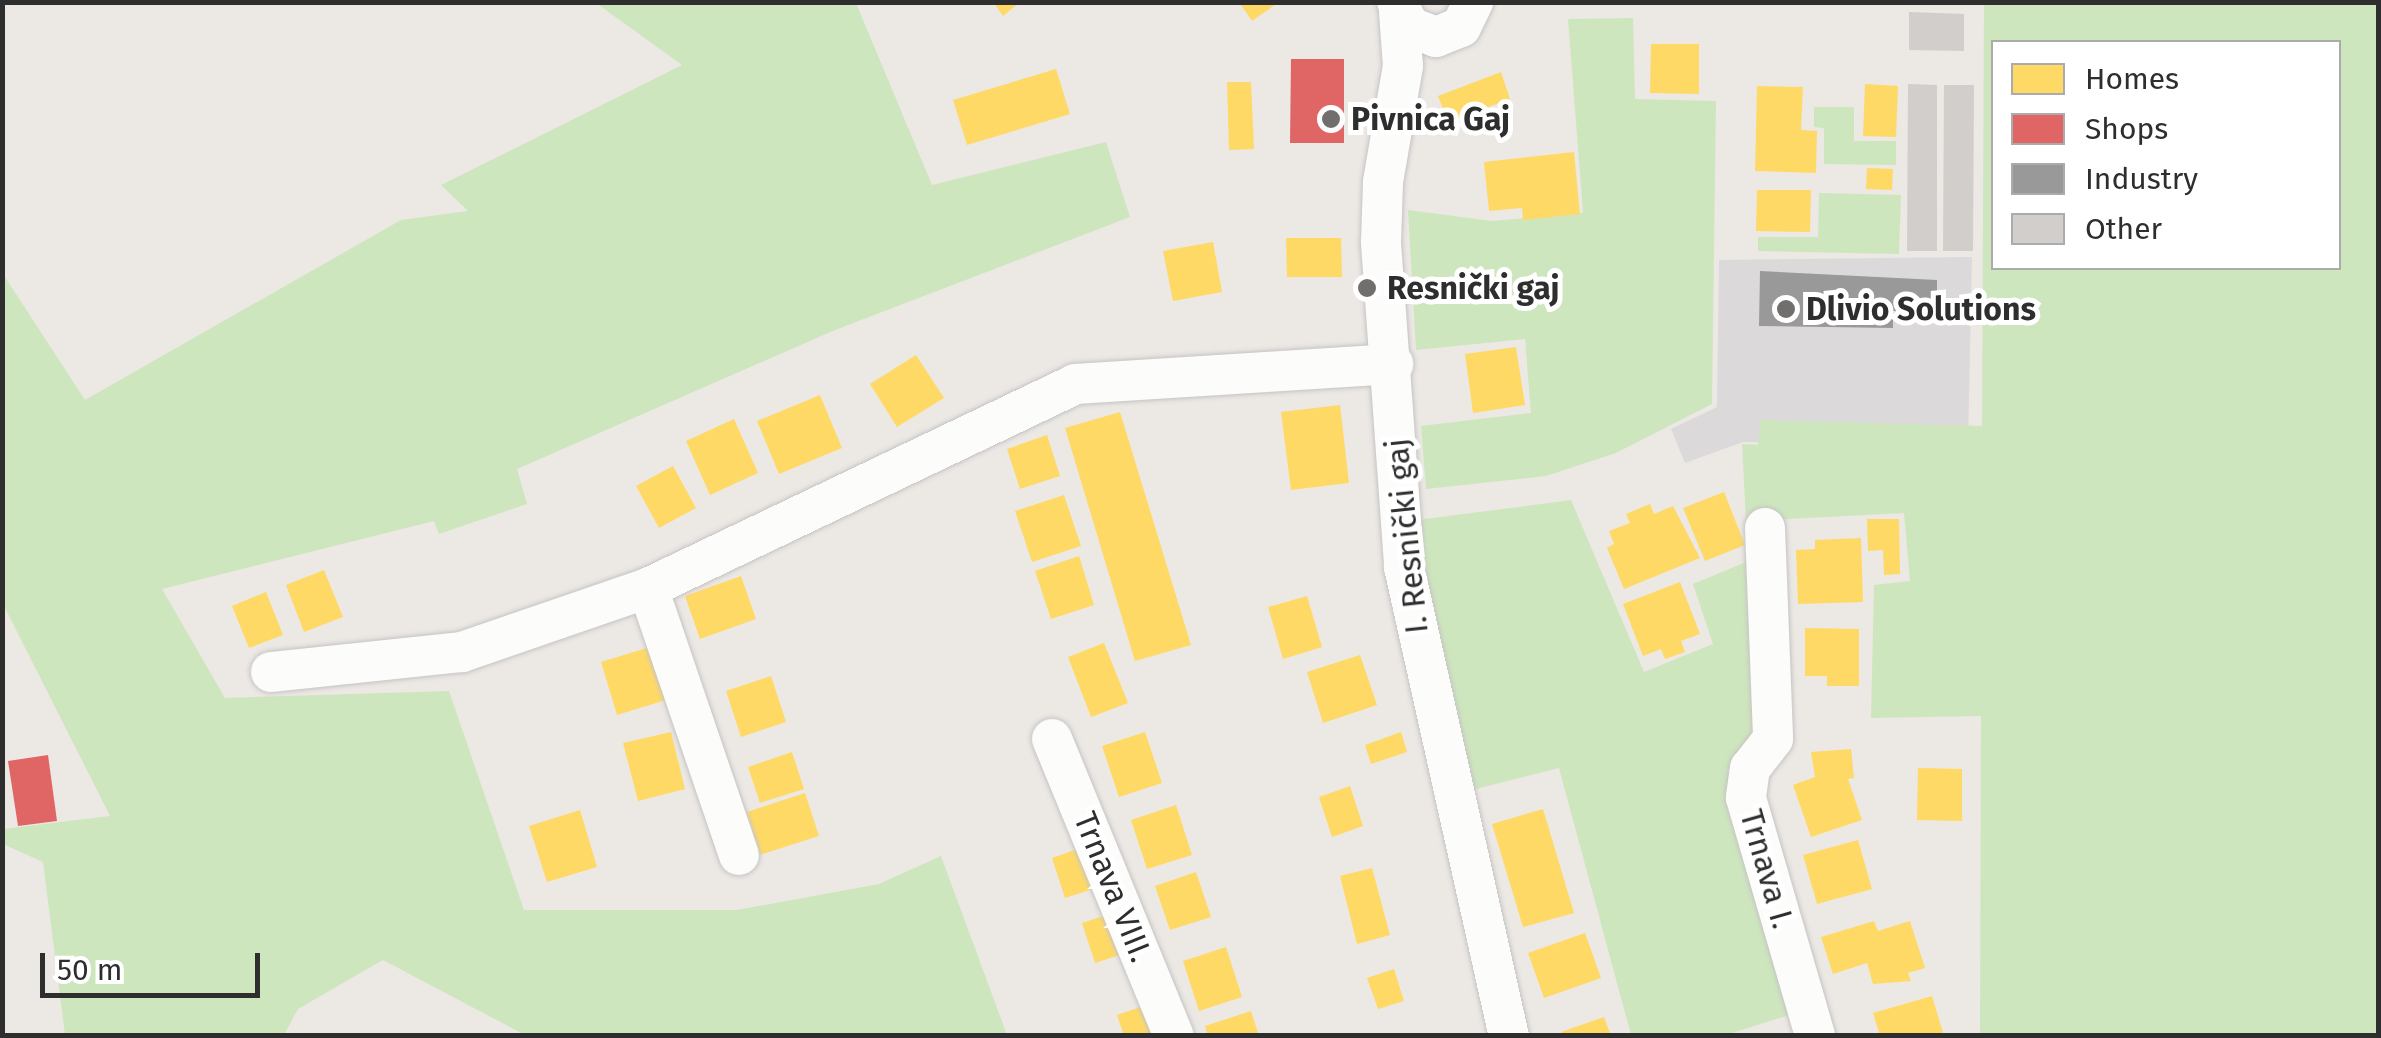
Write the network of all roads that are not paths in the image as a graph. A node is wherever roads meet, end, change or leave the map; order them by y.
1 (1507, 2) edge
2 (1398, 7) edge
3 (1462, 20) edge
4 (1400, 89) junction
5 (1393, 364) junction
6 (1765, 528) dead end
7 (648, 588) junction
8 (270, 672) dead end
9 (1052, 740) dead end
10 (739, 856) dead end
11 (1174, 1036) edge
12 (1510, 1036) edge
13 (1816, 1036) edge

1 - 3 street
2 - 3 street
2 - 4 street, I. Resnički gaj
3 - 4 street
4 - 5 street, I. Resnički gaj
5 - 7 street
5 - 12 street, I. Resnički gaj
6 - 13 street, Trnava I.
7 - 8 street
7 - 10 street
9 - 11 street, Trnava VIII.

